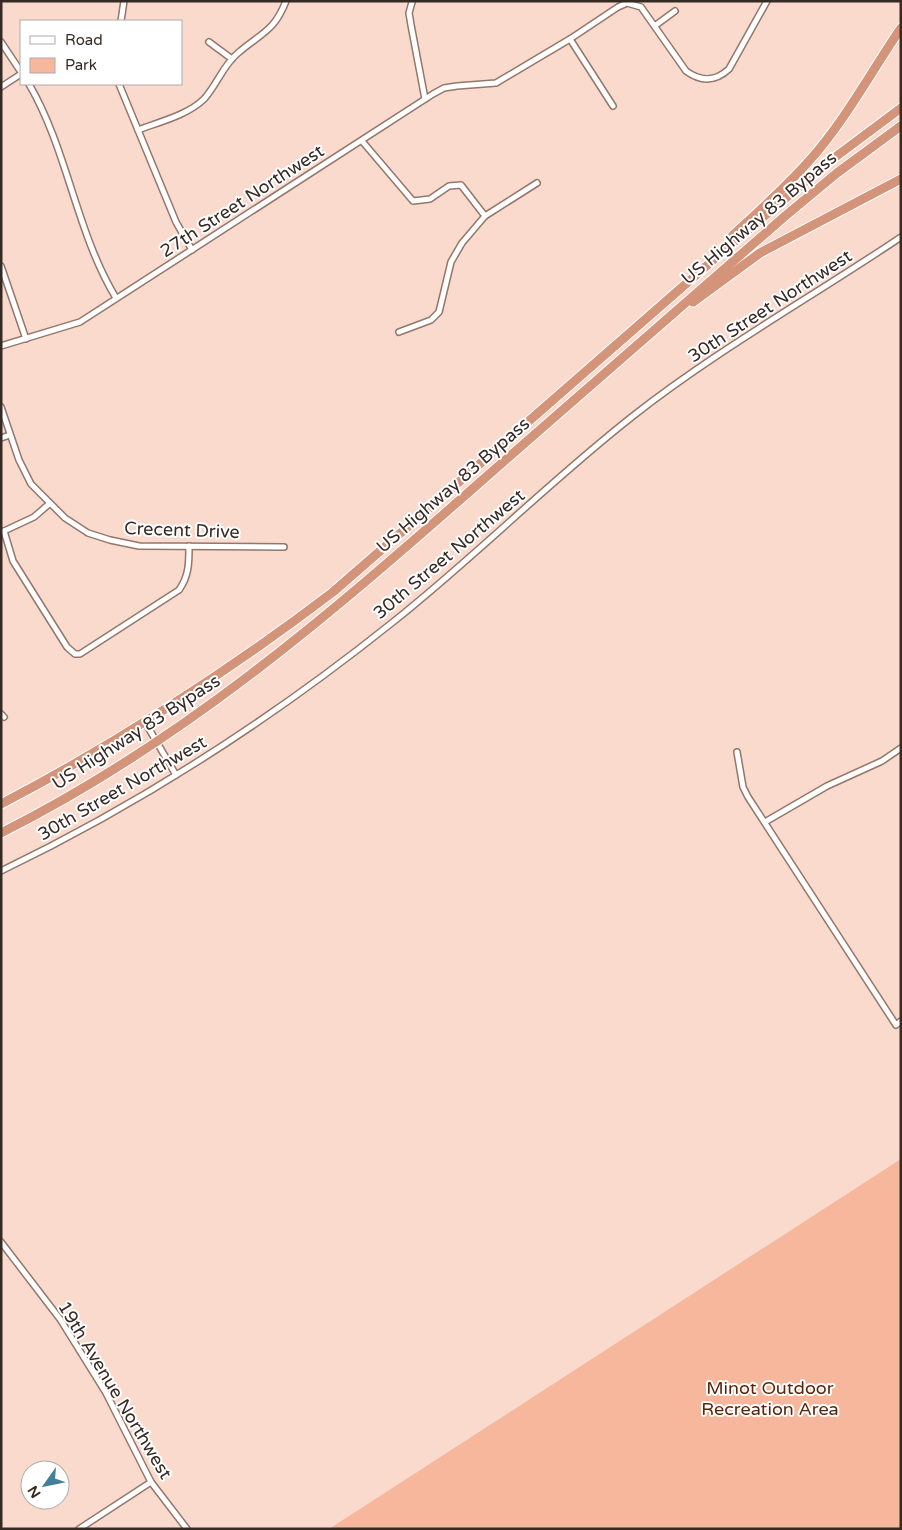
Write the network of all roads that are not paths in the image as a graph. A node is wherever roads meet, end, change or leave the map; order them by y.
1 (124, 1) edge
2 (286, 1) edge
3 (767, 1) edge
4 (412, 2) edge
5 (675, 11) dead end
6 (121, 20) edge
7 (656, 25) junction
8 (901, 28) edge
9 (570, 39) junction
10 (1, 42) edge
11 (209, 42) dead end
12 (232, 59) junction
13 (20, 71) edge
14 (20, 74) edge
15 (29, 85) edge
16 (119, 85) edge
17 (1, 87) edge
18 (425, 100) junction
19 (613, 106) dead end
20 (901, 108) edge
21 (901, 126) edge
22 (138, 130) junction
23 (362, 141) junction
24 (901, 179) edge
25 (537, 183) dead end
26 (486, 216) junction
27 (901, 237) edge
28 (192, 250) junction
29 (1, 266) edge
30 (682, 287) junction
31 (116, 298) junction
32 (676, 311) junction
33 (399, 332) dead end
34 (26, 339) junction
35 (1, 346) edge
36 (1, 407) edge
37 (10, 435) junction
38 (1, 438) edge
39 (49, 504) junction
40 (2, 532) edge
41 (190, 546) junction
42 (284, 547) dead end
43 (145, 722) junction
44 (158, 741) junction
45 (901, 748) edge
46 (737, 752) dead end
47 (176, 775) junction
48 (1, 804) edge
49 (765, 822) junction
50 (1, 832) edge
51 (1, 871) edge
52 (901, 1021) edge
53 (1, 1242) edge
54 (151, 1482) junction
55 (79, 1529) edge
56 (187, 1529) edge

1 - 6 street
2 - 12 street
3 - 7 street
4 - 18 street
5 - 7 street
7 - 9 street
8 - 30 highway
9 - 18 street, 27th Street Northwest
9 - 19 street
10 - 13 street
11 - 12 street
12 - 22 street
14 - 17 street
15 - 31 street
16 - 22 street
18 - 23 street, 27th Street Northwest
20 - 30 highway, US Highway 83 Bypass
21 - 32 highway, US Highway 83 Bypass
22 - 28 street
23 - 26 street
23 - 28 street, 27th Street Northwest
24 - 32 highway
25 - 26 street
26 - 33 street
27 - 47 street, 30th Street Northwest
28 - 31 street, 27th Street Northwest
29 - 34 street
30 - 43 highway, US Highway 83 Bypass
31 - 34 street, 27th Street Northwest
32 - 44 highway, US Highway 83 Bypass
34 - 35 street, 27th Street Northwest
36 - 37 street, Crecent Drive
37 - 38 street
37 - 39 street, Crecent Drive
39 - 40 street
39 - 41 street, Crecent Drive
40 - 41 street
41 - 42 street, Crecent Drive
43 - 44 street
43 - 48 highway, US Highway 83 Bypass
44 - 47 street
44 - 50 highway, US Highway 83 Bypass
45 - 49 street
46 - 49 street
47 - 51 street, 30th Street Northwest
49 - 52 street
53 - 54 street, 19th Avenue Northwest
54 - 55 street
54 - 56 street, 19th Avenue Northwest

